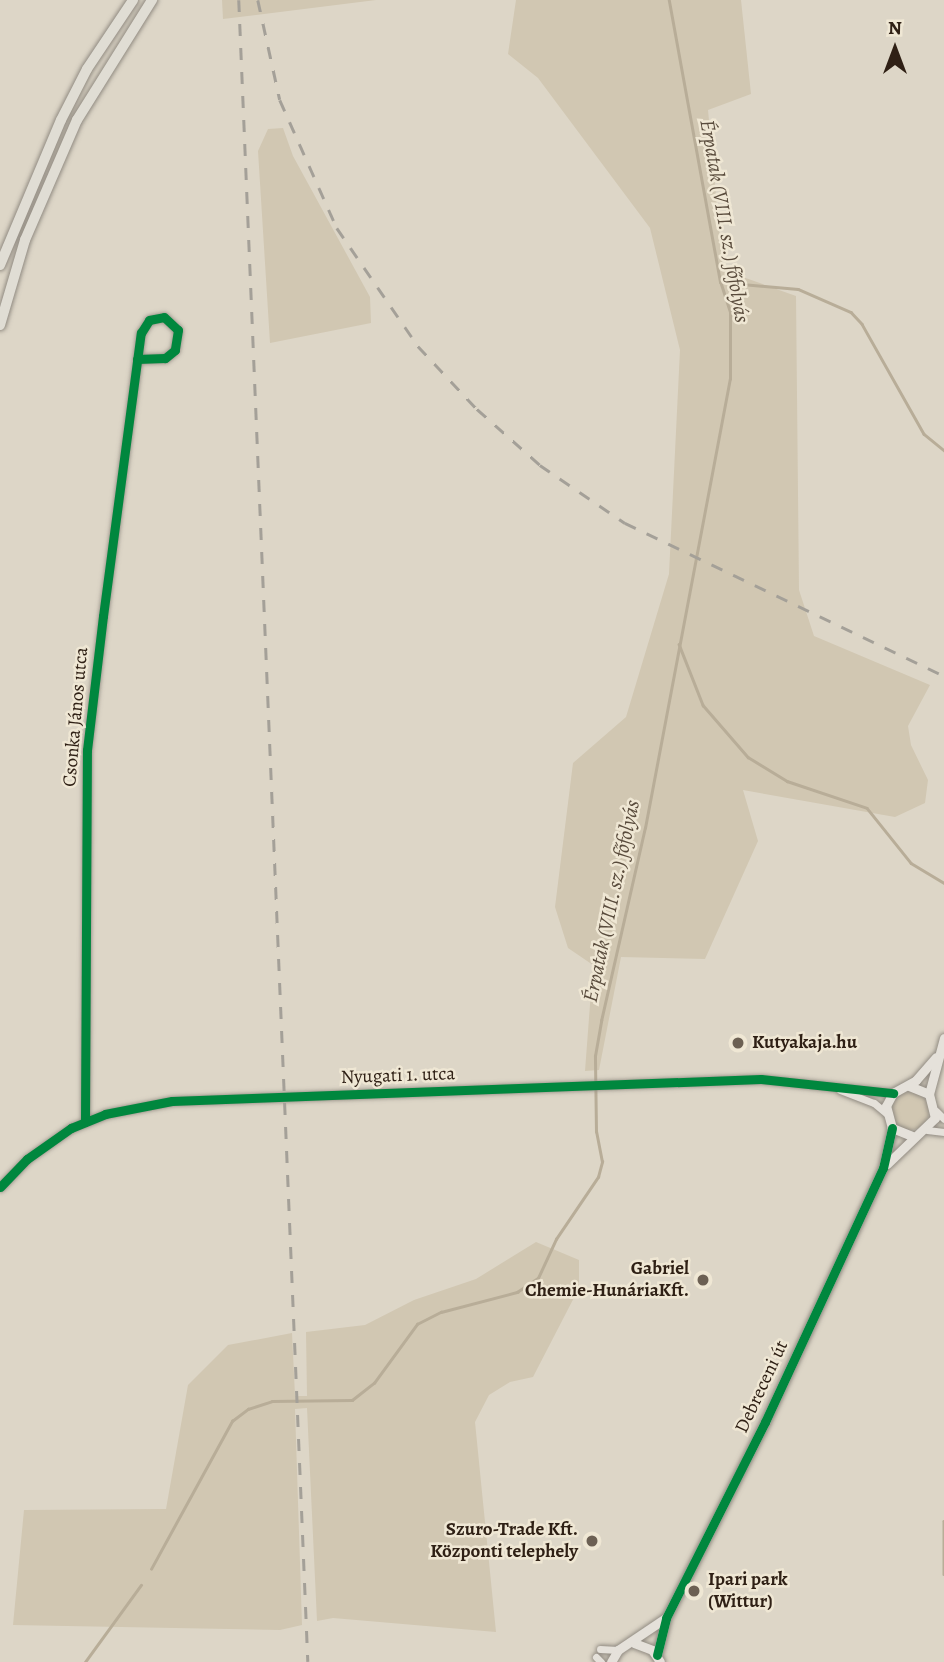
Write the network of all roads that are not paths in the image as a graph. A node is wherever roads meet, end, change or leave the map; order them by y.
1 (133, 0) edge
2 (152, 0) edge
3 (0, 265) edge
4 (0, 325) edge
5 (137, 359) junction
6 (944, 1038) edge
7 (936, 1056) junction
8 (822, 1084) junction
9 (909, 1086) junction
10 (893, 1093) junction
11 (929, 1094) junction
12 (936, 1111) junction
13 (886, 1113) junction
14 (944, 1119) edge
15 (85, 1122) junction
16 (892, 1128) junction
17 (927, 1130) junction
18 (944, 1132) edge
19 (912, 1136) junction
20 (883, 1168) junction
21 (0, 1187) edge
22 (666, 1618) junction
23 (634, 1643) junction
24 (600, 1649) dead end
25 (618, 1650) junction
26 (658, 1658) edge
27 (611, 1662) edge

1 - 3 main road
2 - 4 main road
5 - 5 street, Csonka János utca
5 - 15 street, Csonka János utca
6 - 7 street
7 - 9 street
7 - 11 street
8 - 10 street, Nyugati 1. utca
8 - 13 street, Nyugati 1. utca
8 - 15 street, Nyugati 1. utca
9 - 10 street
9 - 11 street
10 - 13 street
11 - 12 street
12 - 14 street
12 - 17 street
13 - 16 street
15 - 21 street, Nyugati 1. utca
16 - 19 street
16 - 20 street
17 - 18 street
17 - 19 street
19 - 20 street
20 - 22 street, Debreceni út
22 - 23 street
22 - 26 street
23 - 25 street
23 - 26 street
24 - 25 street
25 - 27 street

